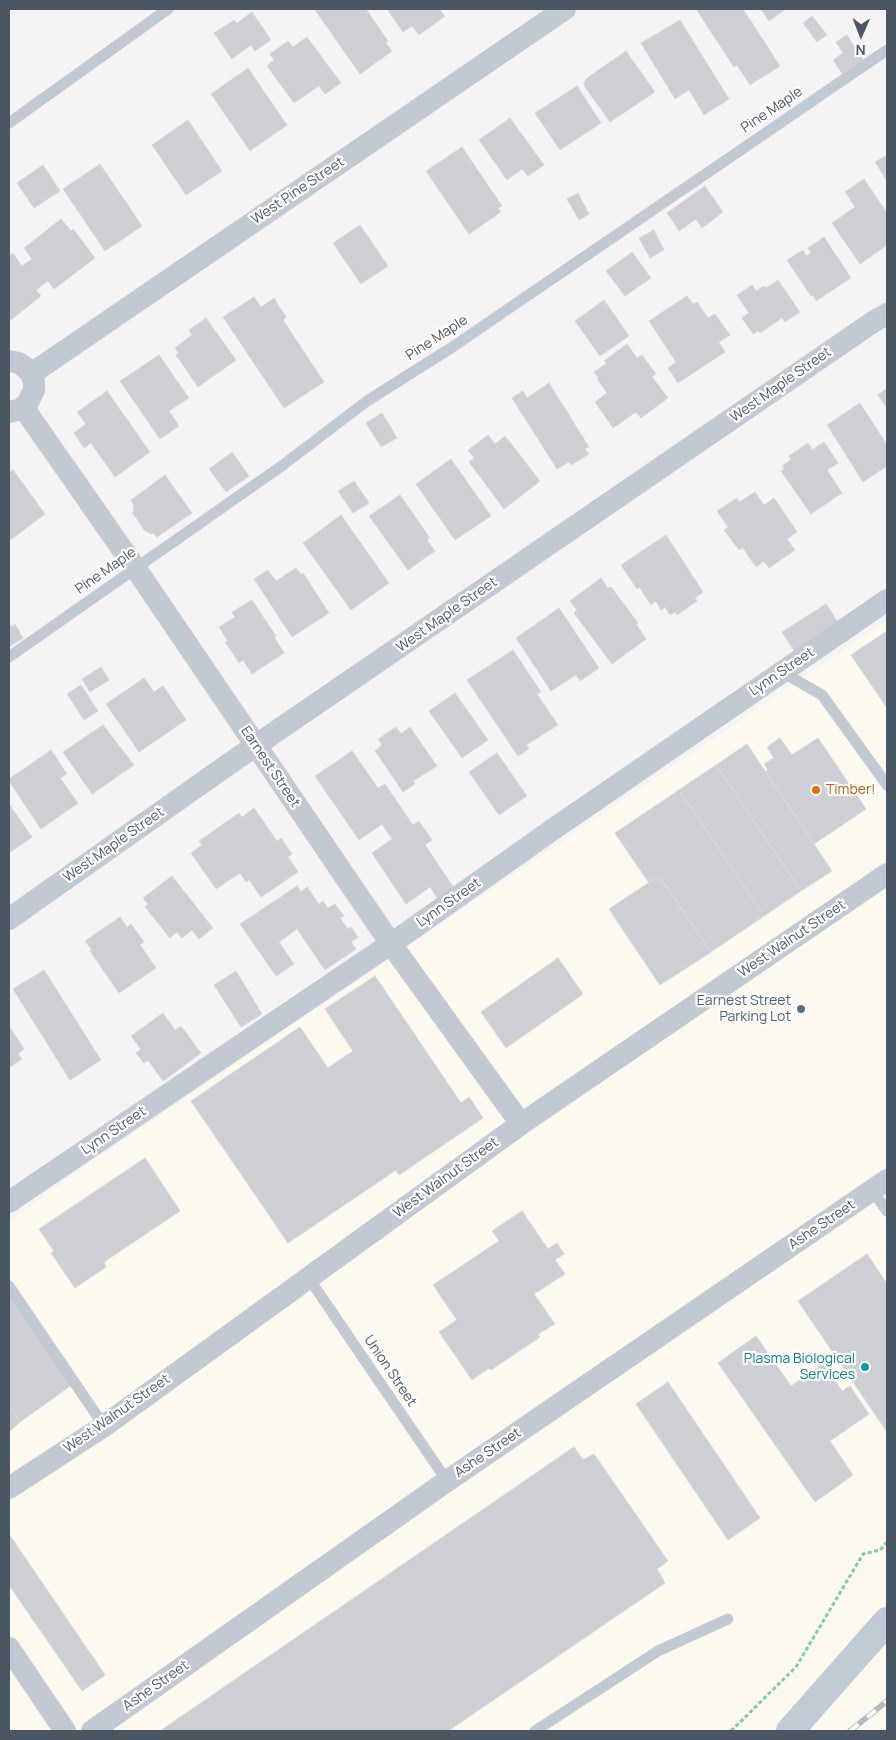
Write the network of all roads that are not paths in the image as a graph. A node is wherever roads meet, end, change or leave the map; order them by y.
1 (168, 9) edge
2 (565, 9) edge
3 (887, 50) edge
4 (9, 123) edge
5 (887, 314) edge
6 (9, 361) edge
7 (31, 374) junction
8 (16, 409) edge
9 (136, 569) junction
10 (887, 600) edge
11 (9, 657) edge
12 (782, 672) junction
13 (256, 746) junction
14 (887, 785) edge
15 (887, 874) edge
16 (9, 919) edge
17 (391, 944) junction
18 (521, 1124) junction
19 (880, 1185) edge
20 (9, 1202) edge
21 (887, 1211) edge
22 (308, 1277) junction
23 (9, 1286) edge
24 (104, 1426) junction
25 (447, 1481) junction
26 (9, 1488) edge
27 (728, 1619) dead end
28 (887, 1621) edge
29 (9, 1648) edge
30 (65, 1731) edge
31 (92, 1731) edge
32 (535, 1731) edge
33 (790, 1731) edge

1 - 4 lane
2 - 7 street, West Pine Street
3 - 9 lane, Pine Maple
5 - 13 street, West Maple Street
6 - 7 street
7 - 8 street
8 - 9 street, Earnest Street
9 - 11 lane, Pine Maple
9 - 13 street, Earnest Street
10 - 12 street, Lynn Street
12 - 14 lane
12 - 17 street, Lynn Street
13 - 16 street, West Maple Street
13 - 17 street, Earnest Street
15 - 18 street, West Walnut Street
17 - 18 street, Earnest Street
17 - 20 street, Lynn Street
18 - 22 street, West Walnut Street
19 - 21 lane
19 - 25 street, Ashe Street
22 - 24 street, West Walnut Street
22 - 25 lane, Union Street
23 - 24 lane
24 - 26 street, West Walnut Street
25 - 31 street, Ashe Street
27 - 32 lane
28 - 33 main road
29 - 30 street

